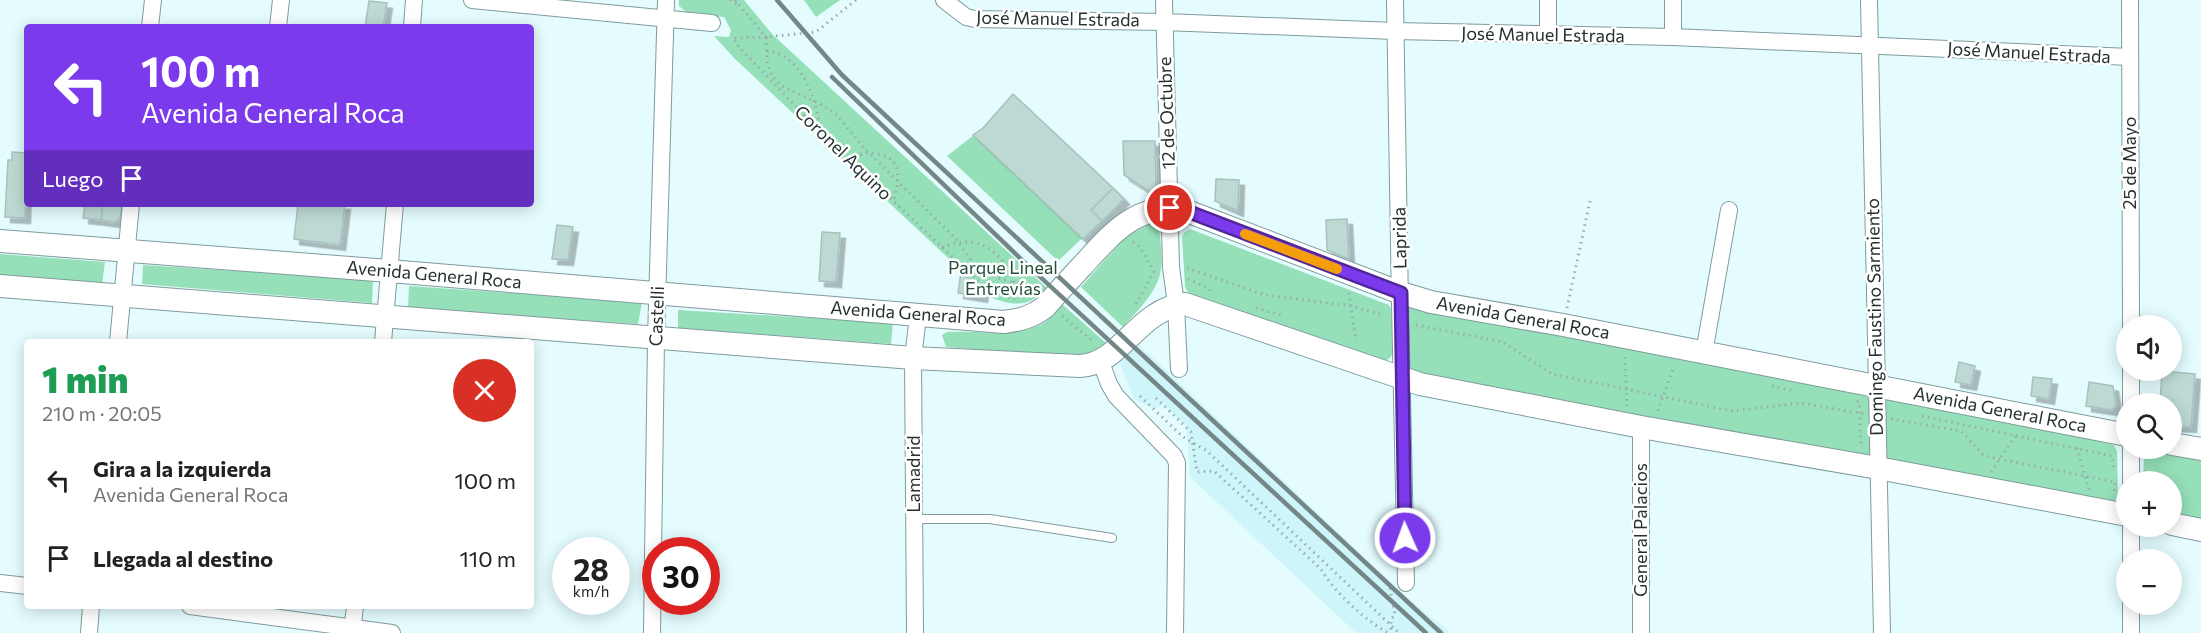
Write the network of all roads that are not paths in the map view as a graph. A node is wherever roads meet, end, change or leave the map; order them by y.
1 (153, 0) edge
2 (281, 0) edge
3 (414, 0) edge
4 (472, 0) edge
5 (666, 0) edge
6 (944, 0) edge
7 (1164, 0) edge
8 (1395, 0) edge
9 (1548, 0) edge
10 (1673, 0) edge
11 (1869, 0) edge
12 (2130, 0) edge
13 (664, 18) junction
14 (1165, 22) junction
15 (712, 23) dead end
16 (150, 24) edge
17 (278, 24) edge
18 (412, 24) edge
19 (1395, 31) junction
20 (1548, 35) junction
21 (1673, 38) junction
22 (1870, 46) junction
23 (2130, 57) junction
24 (131, 207) edge
25 (395, 207) edge
26 (1170, 208) junction
27 (1729, 210) dead end
28 (0, 241) edge
29 (126, 251) junction
30 (389, 271) junction
31 (0, 286) edge
32 (659, 293) junction
33 (123, 296) junction
34 (1393, 300) junction
35 (1176, 305) junction
36 (2131, 315) edge
37 (918, 316) junction
38 (386, 317) junction
39 (656, 338) junction
40 (118, 339) edge
41 (383, 339) edge
42 (1704, 353) junction
43 (913, 358) junction
44 (1104, 359) junction
45 (1179, 369) dead end
46 (1401, 379) junction
47 (1877, 386) junction
48 (1635, 414) junction
49 (2116, 433) edge
50 (2182, 446) edge
51 (2201, 449) edge
52 (1878, 468) junction
53 (2116, 506) edge
54 (914, 519) junction
55 (2182, 526) edge
56 (2201, 530) edge
57 (1112, 538) dead end
58 (0, 583) edge
59 (1398, 584) road end
60 (24, 586) edge
61 (91, 609) edge
62 (210, 609) edge
63 (355, 609) edge
64 (2131, 615) edge
65 (352, 630) edge
66 (89, 633) edge
67 (392, 633) edge
68 (652, 633) edge
69 (915, 633) edge
70 (1175, 633) edge
71 (1641, 633) edge
72 (1882, 633) edge
73 (2131, 633) edge

1 - 16 street
2 - 17 street
3 - 18 street
4 - 13 street
5 - 13 street, Castelli
6 - 14 street, José Manuel Estrada
7 - 14 street, 12 de Octubre
8 - 19 street, Laprida
9 - 20 street
10 - 21 street
11 - 22 street, Domingo Faustino Sarmiento
12 - 23 street, 25 de Mayo
13 - 15 street
13 - 32 street, Castelli
14 - 19 street, José Manuel Estrada
14 - 26 street, 12 de Octubre
19 - 20 street, José Manuel Estrada
19 - 34 street, Laprida
20 - 21 street, José Manuel Estrada
21 - 22 street, José Manuel Estrada
22 - 23 street, José Manuel Estrada
22 - 47 street, Domingo Faustino Sarmiento
23 - 36 street, 25 de Mayo
24 - 29 street
25 - 30 street
26 - 34 main road, Avenida General Roca
26 - 35 street, 12 de Octubre
26 - 37 main road, Avenida General Roca
27 - 42 street
28 - 29 main road, Avenida General Roca
29 - 30 main road, Avenida General Roca
29 - 33 street
30 - 32 main road, Avenida General Roca
30 - 38 street
31 - 33 main road
32 - 37 main road, Avenida General Roca
32 - 39 street, Castelli
33 - 38 main road
33 - 40 street
34 - 42 main road, Avenida General Roca
34 - 46 street, Laprida
35 - 44 main road
35 - 45 street, 12 de Octubre
35 - 46 main road
37 - 43 street, Lamadrid
38 - 39 main road
38 - 41 street
39 - 43 main road
39 - 68 street, Castelli
42 - 47 main road, Avenida General Roca
43 - 44 main road
43 - 54 street, Lamadrid
44 - 70 street
46 - 48 main road
46 - 59 street, Laprida
47 - 49 main road, Avenida General Roca
47 - 52 street, Domingo Faustino Sarmiento
48 - 52 main road
48 - 71 street, General Palacios
50 - 51 main road
52 - 53 main road
52 - 72 street, Domingo Faustino Sarmiento
54 - 57 lane
54 - 69 street, Lamadrid
55 - 56 main road
58 - 60 street
61 - 66 street
62 - 65 street
63 - 65 street
64 - 73 street
65 - 67 street

